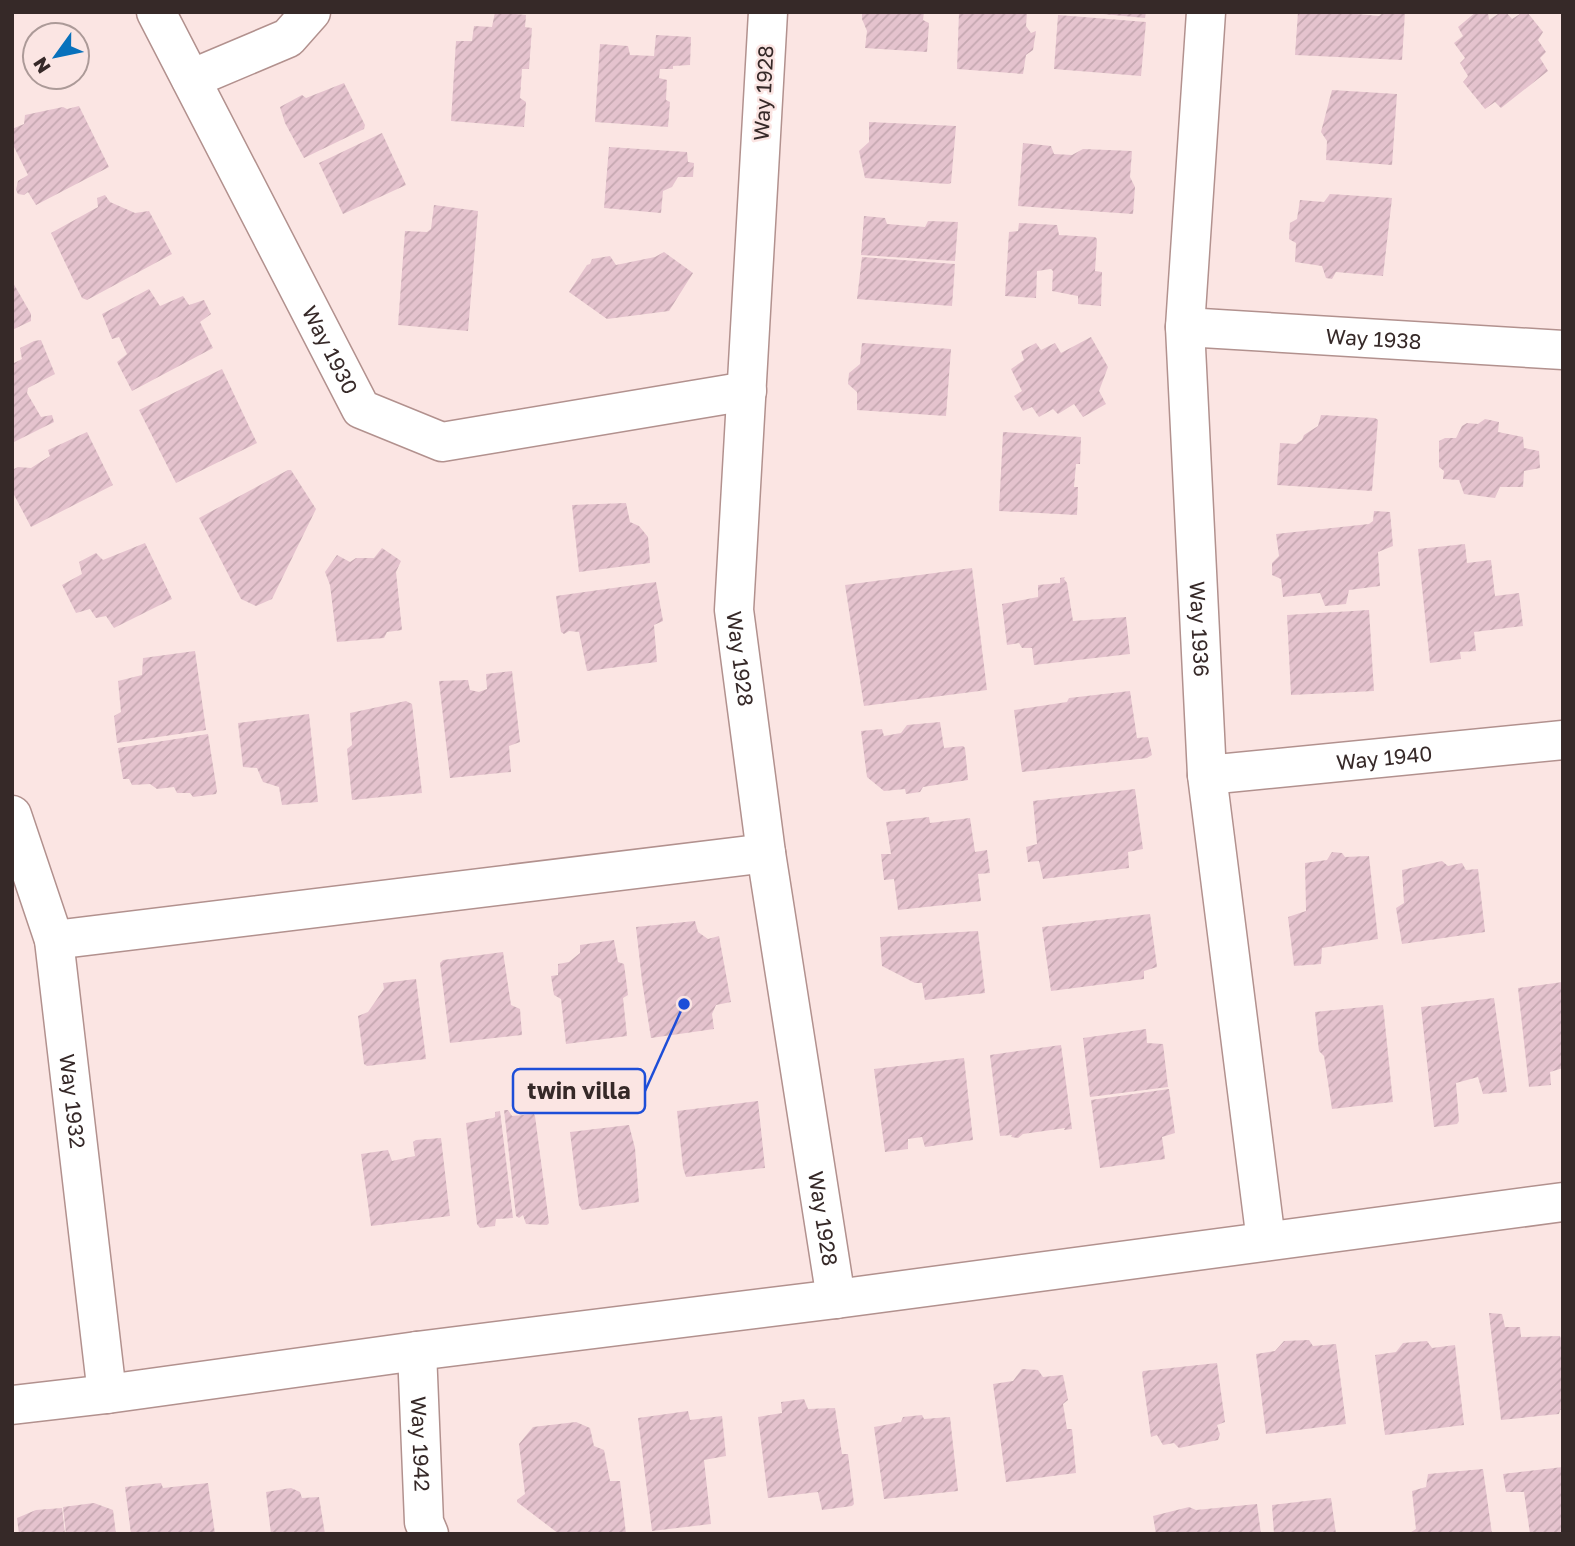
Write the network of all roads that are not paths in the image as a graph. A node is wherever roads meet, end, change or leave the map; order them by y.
1 (156, 12) edge
2 (312, 12) edge
3 (768, 12) edge
4 (1206, 12) edge
5 (191, 79) junction
6 (1185, 327) junction
7 (1563, 350) edge
8 (747, 391) junction
9 (1563, 740) edge
10 (1207, 775) junction
11 (12, 815) edge
12 (765, 853) junction
13 (54, 940) junction
14 (1563, 1202) edge
15 (1266, 1241) junction
16 (836, 1299) junction
17 (417, 1351) junction
18 (107, 1394) junction
19 (12, 1405) edge
20 (429, 1534) edge

1 - 5 street, Way 1930
2 - 5 street
3 - 8 street, Way 1928
4 - 6 street, Way 1936
5 - 8 street, Way 1930
6 - 7 street, Way 1938
6 - 10 street, Way 1936
8 - 12 street, Way 1928
9 - 10 street, Way 1940
10 - 15 street, Way 1936
11 - 13 street, Way 1932
12 - 13 street
12 - 16 street, Way 1928
13 - 18 street, Way 1932
14 - 15 street
15 - 16 street
16 - 17 street
17 - 18 street
17 - 20 street, Way 1942
18 - 19 street

